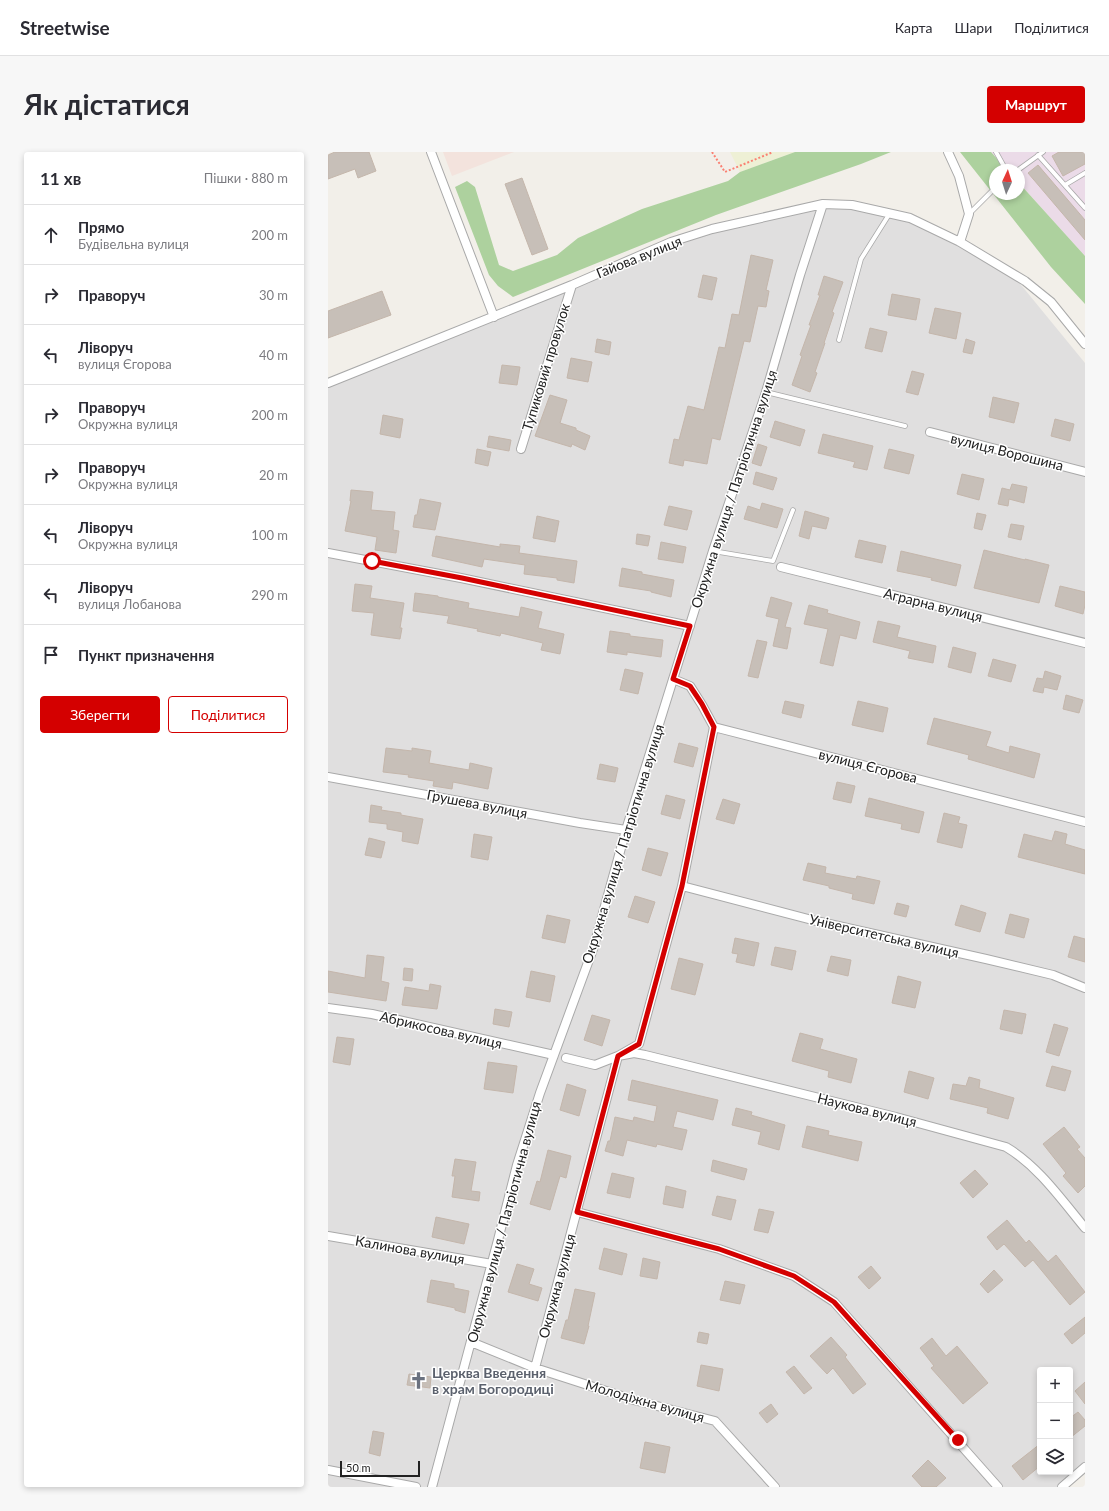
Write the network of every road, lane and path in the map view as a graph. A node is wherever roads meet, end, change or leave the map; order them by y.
1 (431, 152) edge
2 (712, 152) edge
3 (773, 152) edge
4 (948, 152) edge
5 (996, 152) edge
6 (1043, 152) edge
7 (1038, 155) junction
8 (1003, 164) edge
9 (1025, 165) edge
10 (1085, 173) edge
11 (1065, 184) junction
12 (989, 194) edge
13 (823, 204) junction
14 (1085, 208) edge
15 (890, 213) junction
16 (969, 214) junction
17 (960, 242) junction
18 (572, 285) junction
19 (494, 316) junction
20 (839, 340) dead end
21 (1085, 344) edge
22 (328, 383) edge
23 (766, 392) junction
24 (905, 426) dead end
25 (930, 432) dead end
26 (521, 449) dead end
27 (1085, 472) edge
28 (793, 510) dead end
29 (713, 551) junction
30 (328, 553) edge
31 (781, 567) dead end
32 (690, 626) junction
33 (1085, 643) edge
34 (673, 679) junction
35 (714, 727) junction
36 (328, 777) edge
37 (1085, 822) edge
38 (626, 830) junction
39 (682, 886) junction
40 (1085, 988) edge
41 (328, 1008) edge
42 (554, 1055) junction
43 (618, 1056) junction
44 (566, 1058) dead end
45 (577, 1212) junction
46 (1085, 1228) edge
47 (328, 1236) edge
48 (492, 1264) junction
49 (471, 1342) junction
50 (535, 1368) junction
51 (1085, 1467) edge
52 (328, 1470) edge
53 (416, 1487) edge
54 (432, 1487) edge
55 (775, 1487) edge
56 (998, 1487) edge
57 (1062, 1487) edge

1 - 19 street
2 - 3 path
4 - 16 street
5 - 8 lane
6 - 7 lane
7 - 9 lane
7 - 11 lane
10 - 11 lane
11 - 14 lane
12 - 16 lane
13 - 15 street, Гайова вулиця
13 - 18 street, Гайова вулиця
13 - 23 street, Окружна вулиця / Патріотична вулиця
15 - 17 street, Гайова вулиця
15 - 20 lane
16 - 17 street
17 - 21 street, Гайова вулиця
18 - 19 street, Гайова вулиця
18 - 26 street, Тупиковий провулок
19 - 22 street, Гайова вулиця
23 - 24 lane
23 - 29 street, Окружна вулиця / Патріотична вулиця
25 - 27 street, вулиця Ворошина
28 - 29 lane
29 - 32 street, Окружна вулиця / Патріотична вулиця
30 - 32 street
31 - 33 street, Аграрна вулиця
32 - 34 street, Окружна вулиця / Патріотична вулиця
34 - 35 street
34 - 38 street, Окружна вулиця / Патріотична вулиця
35 - 37 street, вулиця Єгорова
35 - 39 street
36 - 38 street, Грушева вулиця
38 - 42 street, Окружна вулиця / Патріотична вулиця
39 - 40 street, Університетська вулиця
39 - 43 street
41 - 42 street, Абрикосова вулиця
42 - 48 street, Окружна вулиця / Патріотична вулиця
43 - 44 street
43 - 45 street, Окружна вулиця
43 - 46 street, Наукова вулиця
45 - 50 street, Окружна вулиця
45 - 56 street
47 - 48 street, Калинова вулиця
48 - 49 street, Окружна вулиця / Патріотична вулиця
49 - 50 street, Молодіжна вулиця
49 - 54 street, Окружна вулиця / Патріотична вулиця
50 - 55 street, Молодіжна вулиця
51 - 57 street
52 - 53 street

